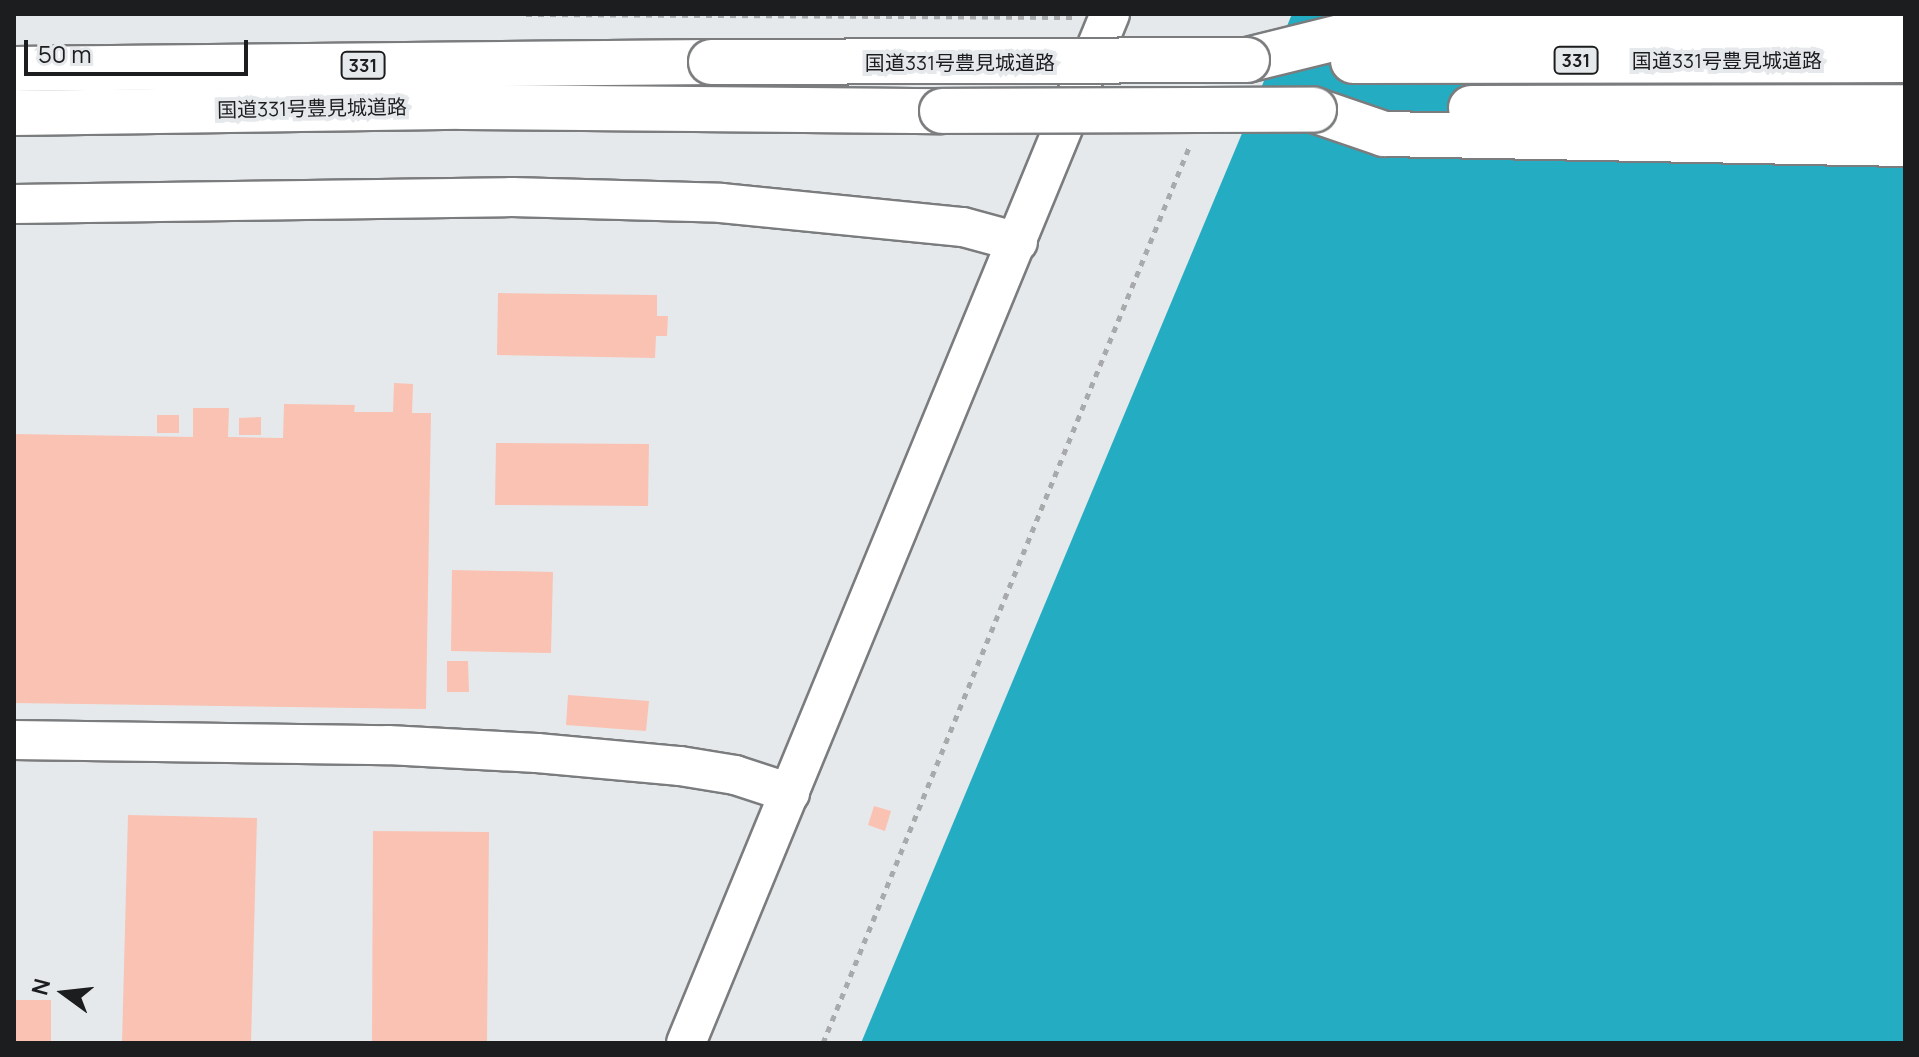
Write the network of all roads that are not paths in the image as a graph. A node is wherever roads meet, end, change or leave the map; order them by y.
1 (1098, 16) edge
2 (1905, 22) edge
3 (1247, 60) junction
4 (1905, 60) edge
5 (14, 69) edge
6 (1905, 107) edge
7 (1314, 110) junction
8 (14, 113) edge
9 (1905, 144) edge
10 (14, 204) edge
11 (1018, 242) junction
12 (14, 740) edge
13 (790, 793) junction
14 (686, 1043) edge

1 - 11 street
2 - 3 highway
3 - 4 highway, 国道331号豊見城道路 / 331
3 - 5 highway, 国道331号豊見城道路 / 331, bridge
6 - 7 highway, 国道331号豊見城道路 / 331
7 - 8 highway, 国道331号豊見城道路 / 331, bridge
7 - 9 highway
10 - 11 street
11 - 13 street
12 - 13 street
13 - 14 street

